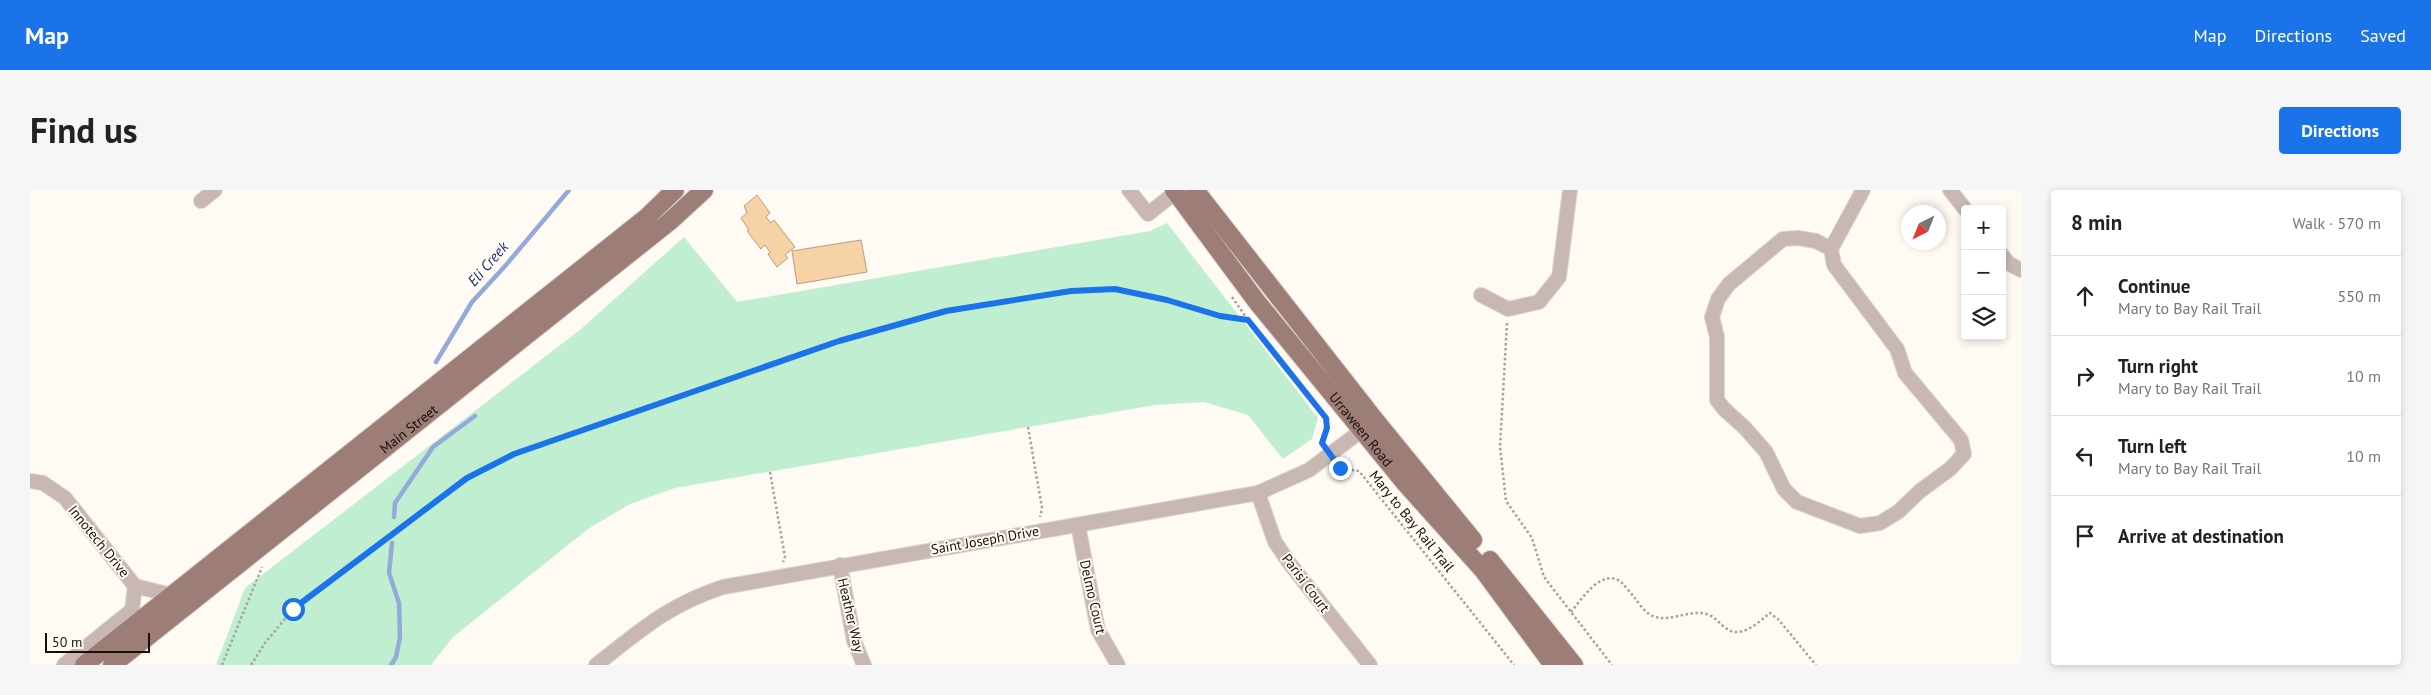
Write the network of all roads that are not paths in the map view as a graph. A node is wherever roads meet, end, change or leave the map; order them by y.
1 (215, 190) edge
2 (675, 190) edge
3 (704, 190) edge
4 (1129, 190) edge
5 (1195, 190) edge
6 (1570, 190) edge
7 (1864, 190) edge
8 (1950, 190) edge
9 (1175, 191) edge
10 (201, 201) dead end
11 (1962, 205) edge
12 (1831, 249) junction
13 (2006, 261) edge
14 (2021, 270) edge
15 (1481, 295) dead end
16 (1369, 425) junction
17 (30, 480) edge
18 (1258, 493) junction
19 (1078, 524) junction
20 (840, 565) junction
21 (135, 586) junction
22 (171, 595) junction
23 (153, 609) junction
24 (132, 610) junction
25 (602, 663) edge
26 (64, 665) edge
27 (84, 665) edge
28 (112, 665) edge
29 (864, 665) edge
30 (1118, 665) edge
31 (1370, 665) edge
32 (1553, 665) edge
33 (1574, 665) edge

1 - 10 street
2 - 22 main road, Main Street
3 - 28 main road, Main Street
4 - 9 street
5 - 16 main road, Urraween Road
6 - 15 street
7 - 12 street
8 - 11 street
9 - 16 main road, Urraween Road
12 - 12 street
13 - 14 street
16 - 18 street, Saint Joseph Drive
16 - 32 main road, Urraween Road
16 - 33 main road, Urraween Road
17 - 21 street, Innotech Drive
18 - 19 street, Saint Joseph Drive
18 - 31 street, Parisi Court
19 - 20 street, Saint Joseph Drive
19 - 30 street, Delmo Court
20 - 25 street, Saint Joseph Drive
20 - 29 street, Heather Way
21 - 22 street, Innotech Drive
21 - 24 street
22 - 23 main road, Main Street
23 - 24 street
23 - 27 main road, Main Street
24 - 26 street

